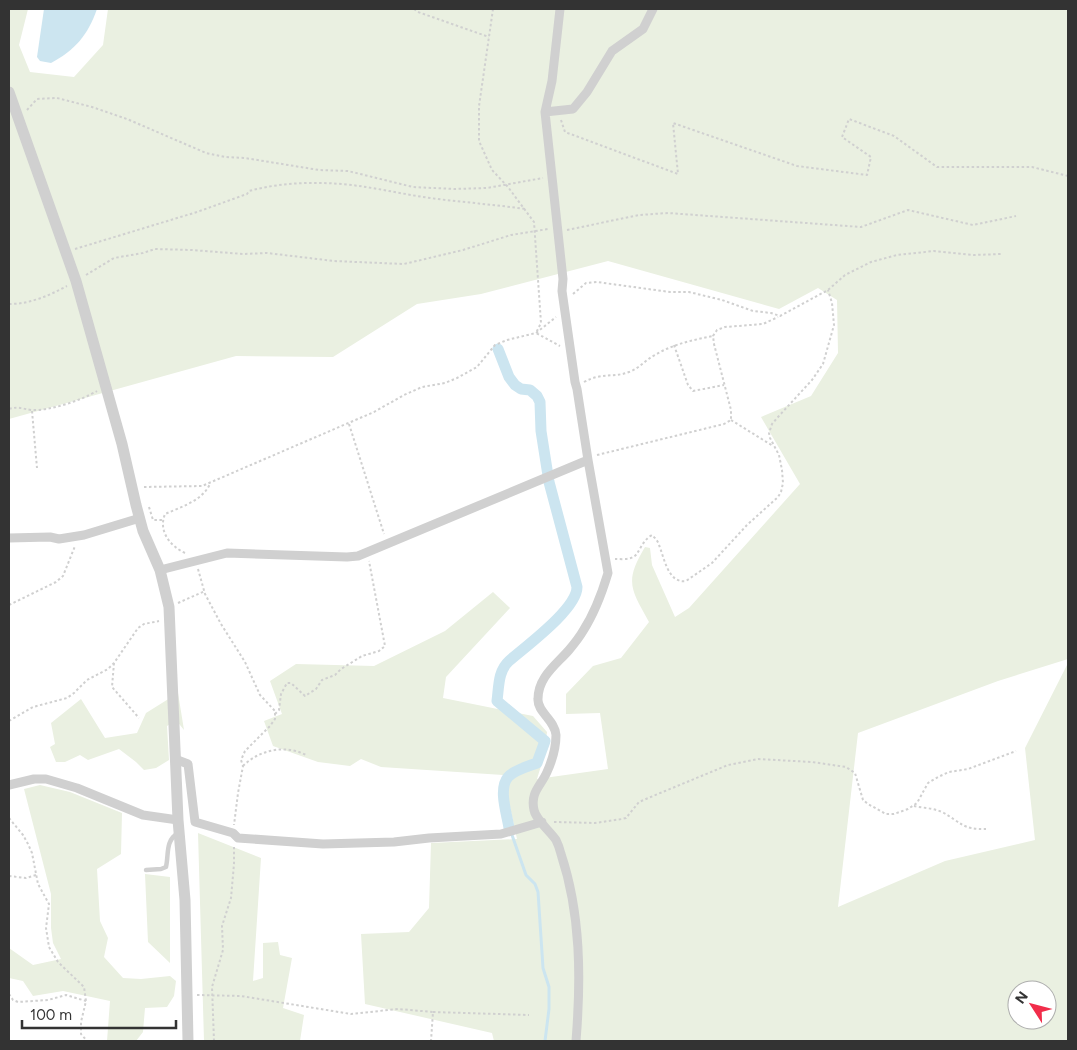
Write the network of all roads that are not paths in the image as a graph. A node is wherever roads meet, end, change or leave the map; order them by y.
1 (560, 9) edge
2 (653, 9) edge
3 (9, 92) edge
4 (545, 112) junction
5 (588, 459) junction
6 (140, 518) junction
7 (9, 538) edge
8 (160, 570) junction
9 (176, 759) junction
10 (9, 785) edge
11 (178, 820) junction
12 (542, 822) junction
13 (179, 833) junction
14 (146, 870) dead end
15 (188, 1041) edge
16 (576, 1041) edge

1 - 4 street
2 - 4 street
3 - 6 street
4 - 5 street
5 - 8 street
5 - 12 street
6 - 7 street
6 - 8 street
8 - 9 street
9 - 11 street
9 - 12 street
10 - 11 street
11 - 13 street
12 - 16 street
13 - 14 lane
13 - 15 street

